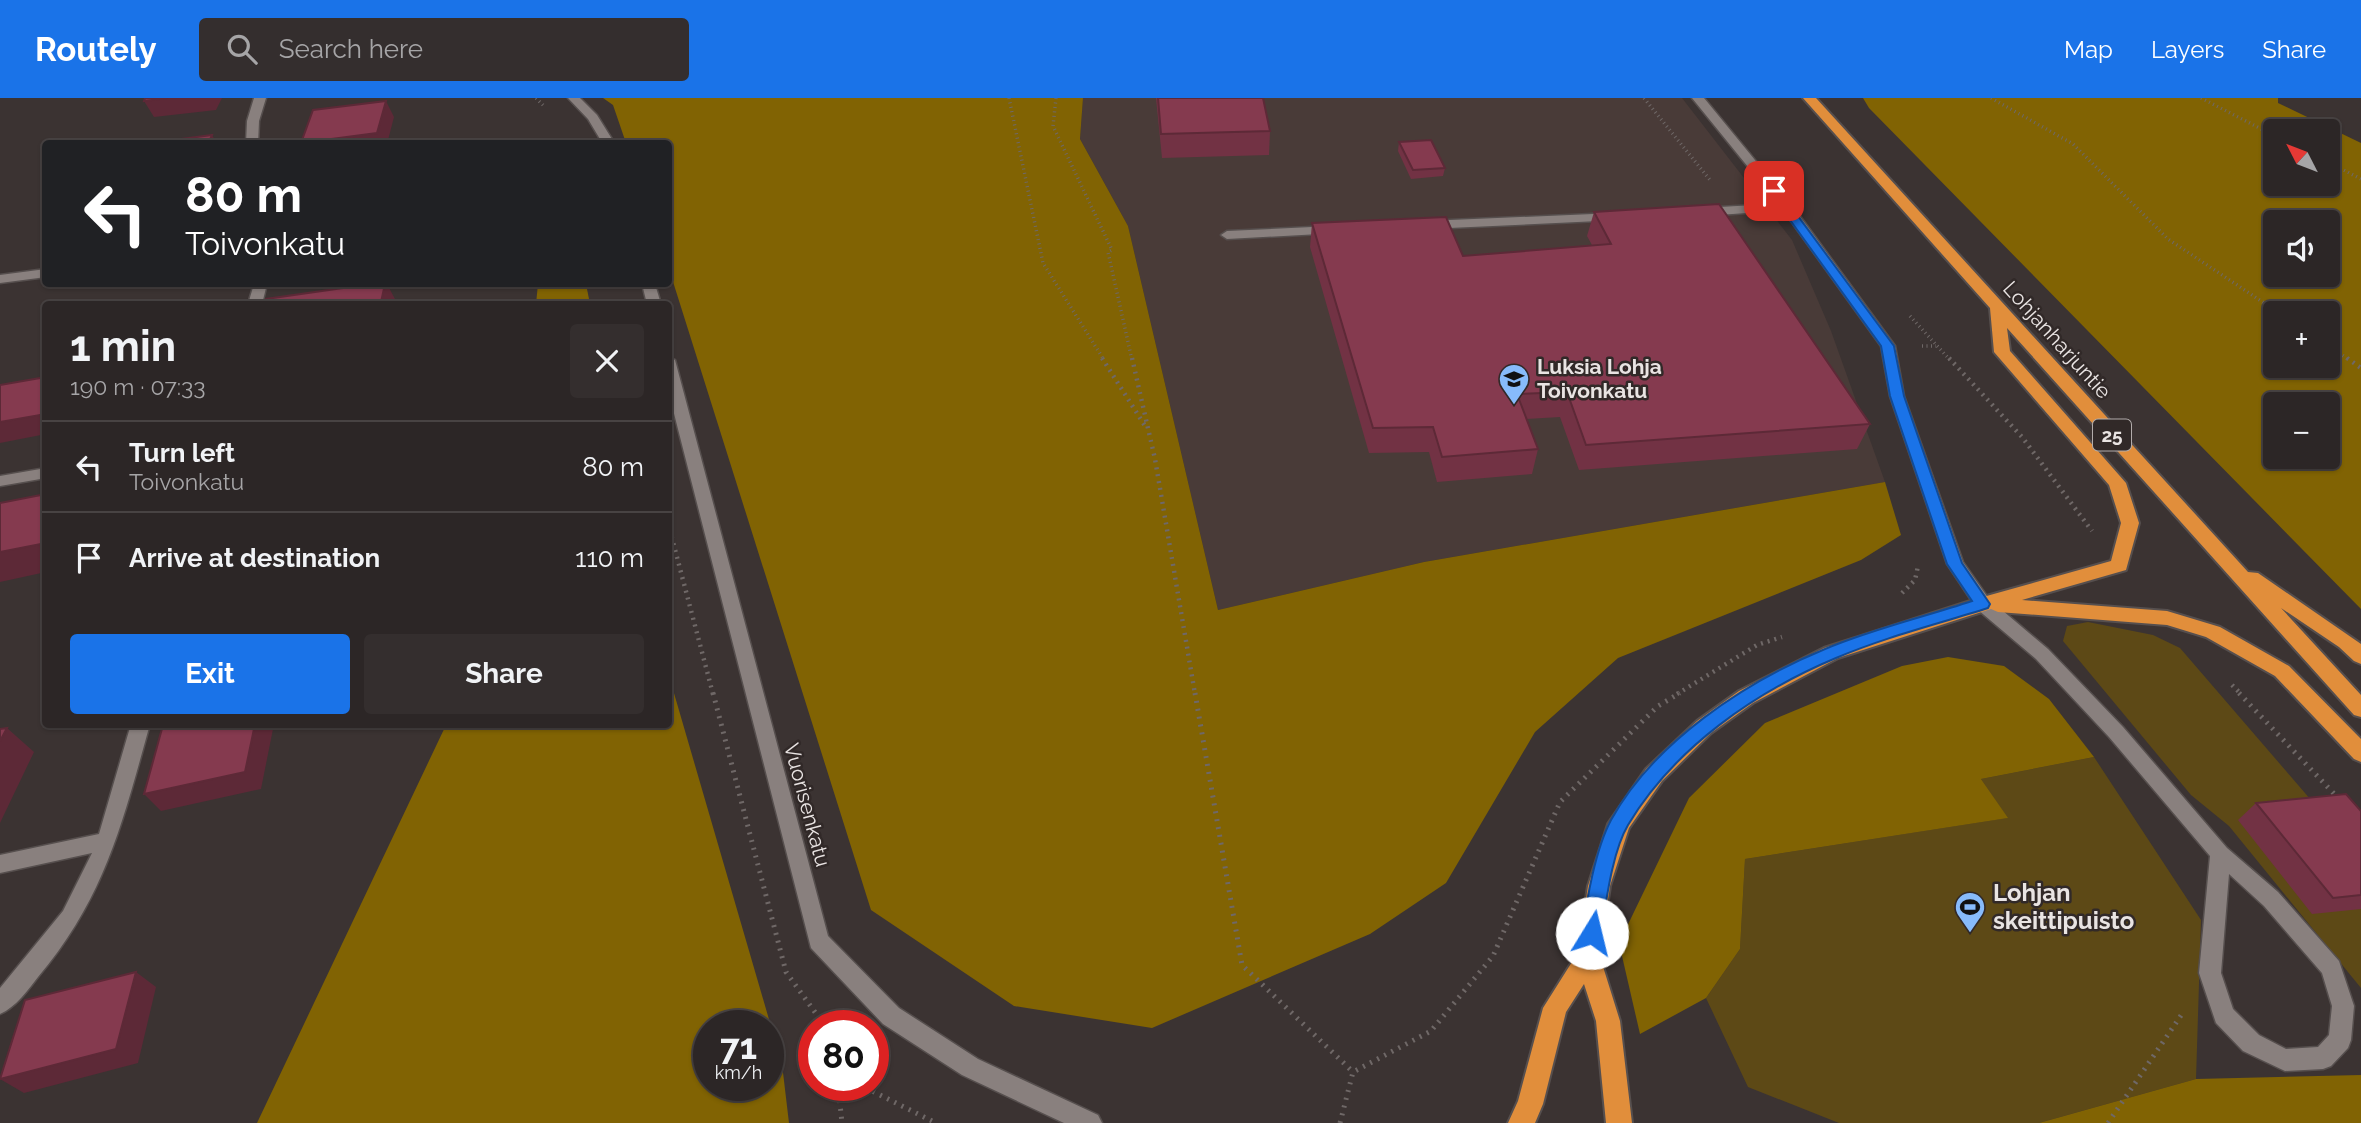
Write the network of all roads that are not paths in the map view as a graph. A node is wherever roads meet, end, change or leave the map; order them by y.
1 (260, 98) edge
2 (574, 98) edge
3 (1698, 98) edge
4 (1809, 98) edge
5 (1822, 98) edge
6 (1834, 125) junction
7 (252, 140) edge
8 (607, 140) edge
9 (1787, 207) junction
10 (1687, 213) edge
11 (1631, 216) edge
12 (1408, 226) edge
13 (1352, 229) edge
14 (1227, 235) dead end
15 (42, 274) edge
16 (0, 279) edge
17 (1998, 308) junction
18 (672, 375) edge
19 (42, 474) edge
20 (0, 481) edge
21 (2226, 562) junction
22 (1983, 604) junction
23 (2361, 656) edge
24 (2361, 709) edge
25 (140, 728) edge
26 (2361, 753) edge
27 (107, 841) junction
28 (2220, 854) junction
29 (0, 863) edge
30 (1588, 957) junction
31 (0, 1003) edge
32 (1090, 1123) edge
33 (1521, 1123) edge
34 (1619, 1123) edge

1 - 7 street
2 - 8 street
3 - 9 street
4 - 6 highway, Lohjanharjuntie / 25
5 - 6 highway, Lohjanharjuntie / 25
6 - 17 highway, Lohjanharjuntie / 25
9 - 10 street
9 - 22 street
11 - 12 street
13 - 14 street
15 - 16 street
17 - 21 highway, Lohjanharjuntie / 25
17 - 22 highway
18 - 32 street, Vuorisenkatu
19 - 20 street
21 - 23 highway
21 - 24 highway, Lohjanharjuntie / 25
22 - 26 highway
22 - 28 street
22 - 30 highway
25 - 27 street
27 - 29 street
27 - 31 street
28 - 28 street
30 - 33 highway
30 - 34 highway

